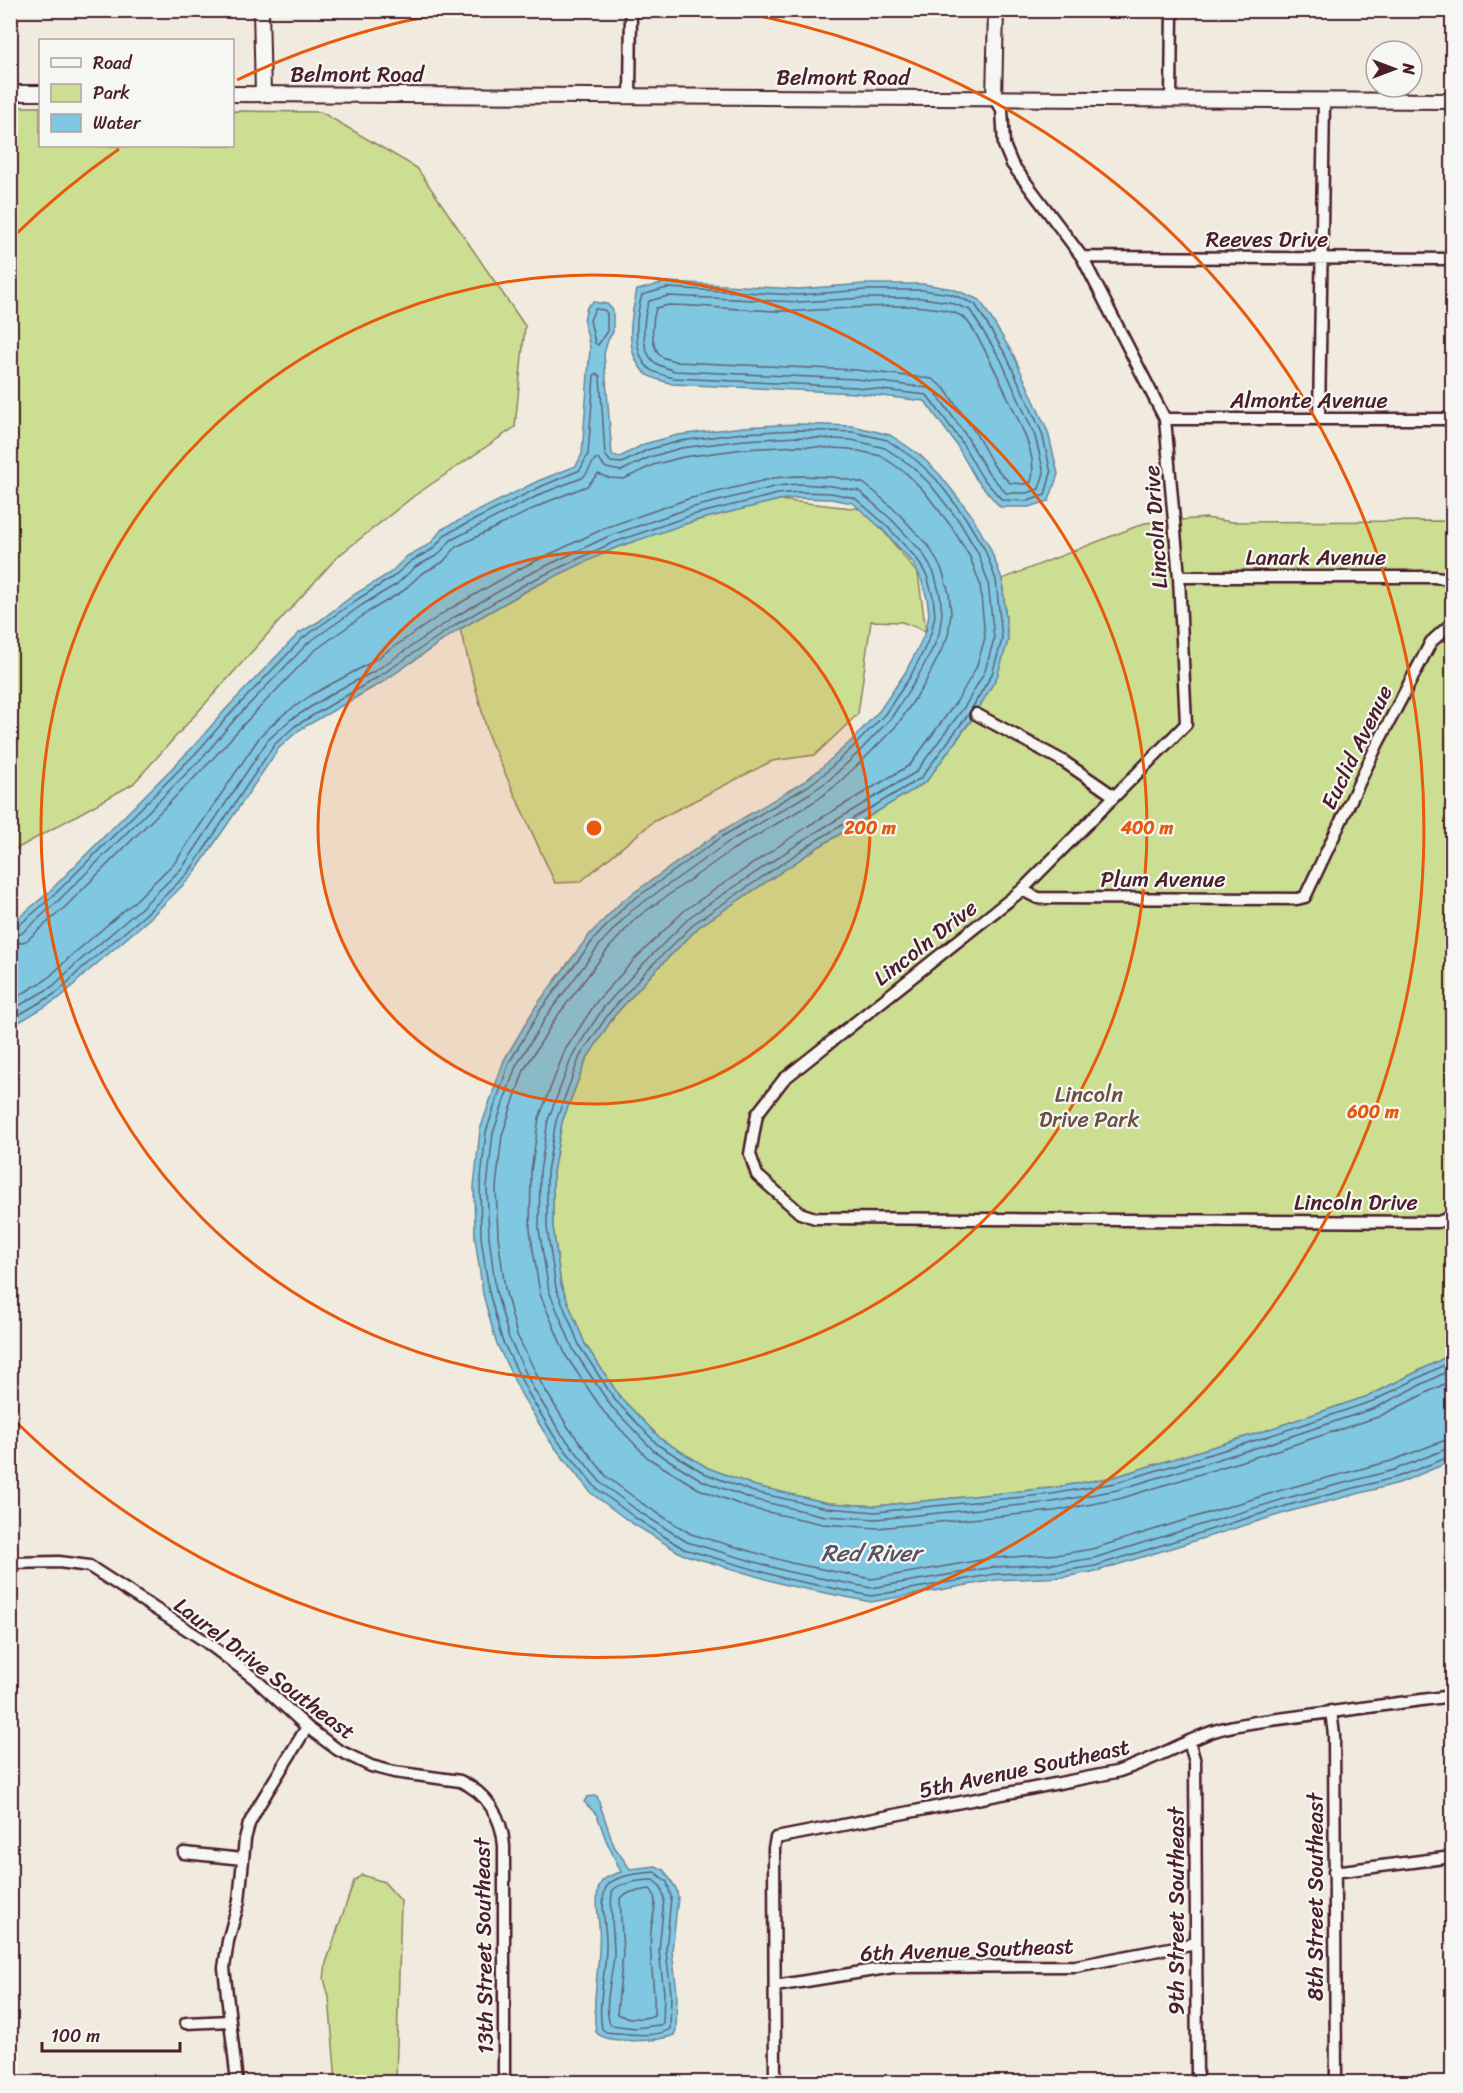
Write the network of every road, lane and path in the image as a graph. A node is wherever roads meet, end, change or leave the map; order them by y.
1 (261, 10) edge
2 (631, 10) edge
3 (996, 10) edge
4 (1172, 10) edge
5 (10, 93) edge
6 (39, 93) edge
7 (234, 94) edge
8 (263, 94) junction
9 (630, 97) junction
10 (994, 99) junction
11 (1171, 100) junction
12 (1324, 101) junction
13 (1452, 101) edge
14 (1082, 257) junction
15 (1321, 258) junction
16 (1452, 259) edge
17 (1165, 419) junction
18 (1319, 419) junction
19 (1452, 419) edge
20 (1179, 577) junction
21 (1452, 579) edge
22 (1452, 623) edge
23 (976, 714) dead end
24 (1114, 796) junction
25 (1022, 890) junction
26 (1305, 897) joint
27 (1452, 1217) edge
28 (10, 1563) edge
29 (1452, 1696) edge
30 (1331, 1711) junction
31 (307, 1727) junction
32 (1189, 1741) junction
33 (469, 1785) joint
34 (183, 1853) dead end
35 (1452, 1857) edge
36 (243, 1859) junction
37 (1334, 1872) junction
38 (1196, 1943) junction
39 (775, 1986) junction
40 (230, 2021) junction
41 (186, 2023) dead end
42 (237, 2082) edge
43 (504, 2082) edge
44 (775, 2082) edge
45 (1197, 2082) edge
46 (1336, 2082) edge

1 - 8 street
2 - 9 street
3 - 10 street
4 - 11 street
5 - 6 street
7 - 8 street, Belmont Road
8 - 9 street, Belmont Road
9 - 10 street, Belmont Road
10 - 11 street, Belmont Road
10 - 14 street, Lincoln Drive
11 - 12 street, Belmont Road
12 - 13 street, Belmont Road
12 - 15 street
14 - 15 street, Reeves Drive
14 - 17 street, Lincoln Drive
15 - 16 street, Reeves Drive
15 - 18 street
17 - 18 street, Almonte Avenue
17 - 20 street, Lincoln Drive
18 - 19 street, Almonte Avenue
20 - 21 street, Lanark Avenue
20 - 24 street, Lincoln Drive
22 - 26 street, Euclid Avenue
23 - 24 street
24 - 25 street, Lincoln Drive
25 - 26 street, Plum Avenue
25 - 27 street, Lincoln Drive
28 - 31 street, Laurel Drive Southeast
29 - 30 street, 5th Avenue Southeast
30 - 32 street, 5th Avenue Southeast
30 - 37 street, 8th Street Southeast
31 - 33 street, Laurel Drive Southeast
31 - 36 street
32 - 38 street, 9th Street Southeast
32 - 39 street, 5th Avenue Southeast
33 - 43 street, 13th Street Southeast
34 - 36 street
35 - 37 street
36 - 40 street
37 - 46 street, 8th Street Southeast
38 - 39 street, 6th Avenue Southeast
38 - 45 street, 9th Street Southeast
39 - 44 street
40 - 41 street
40 - 42 street

